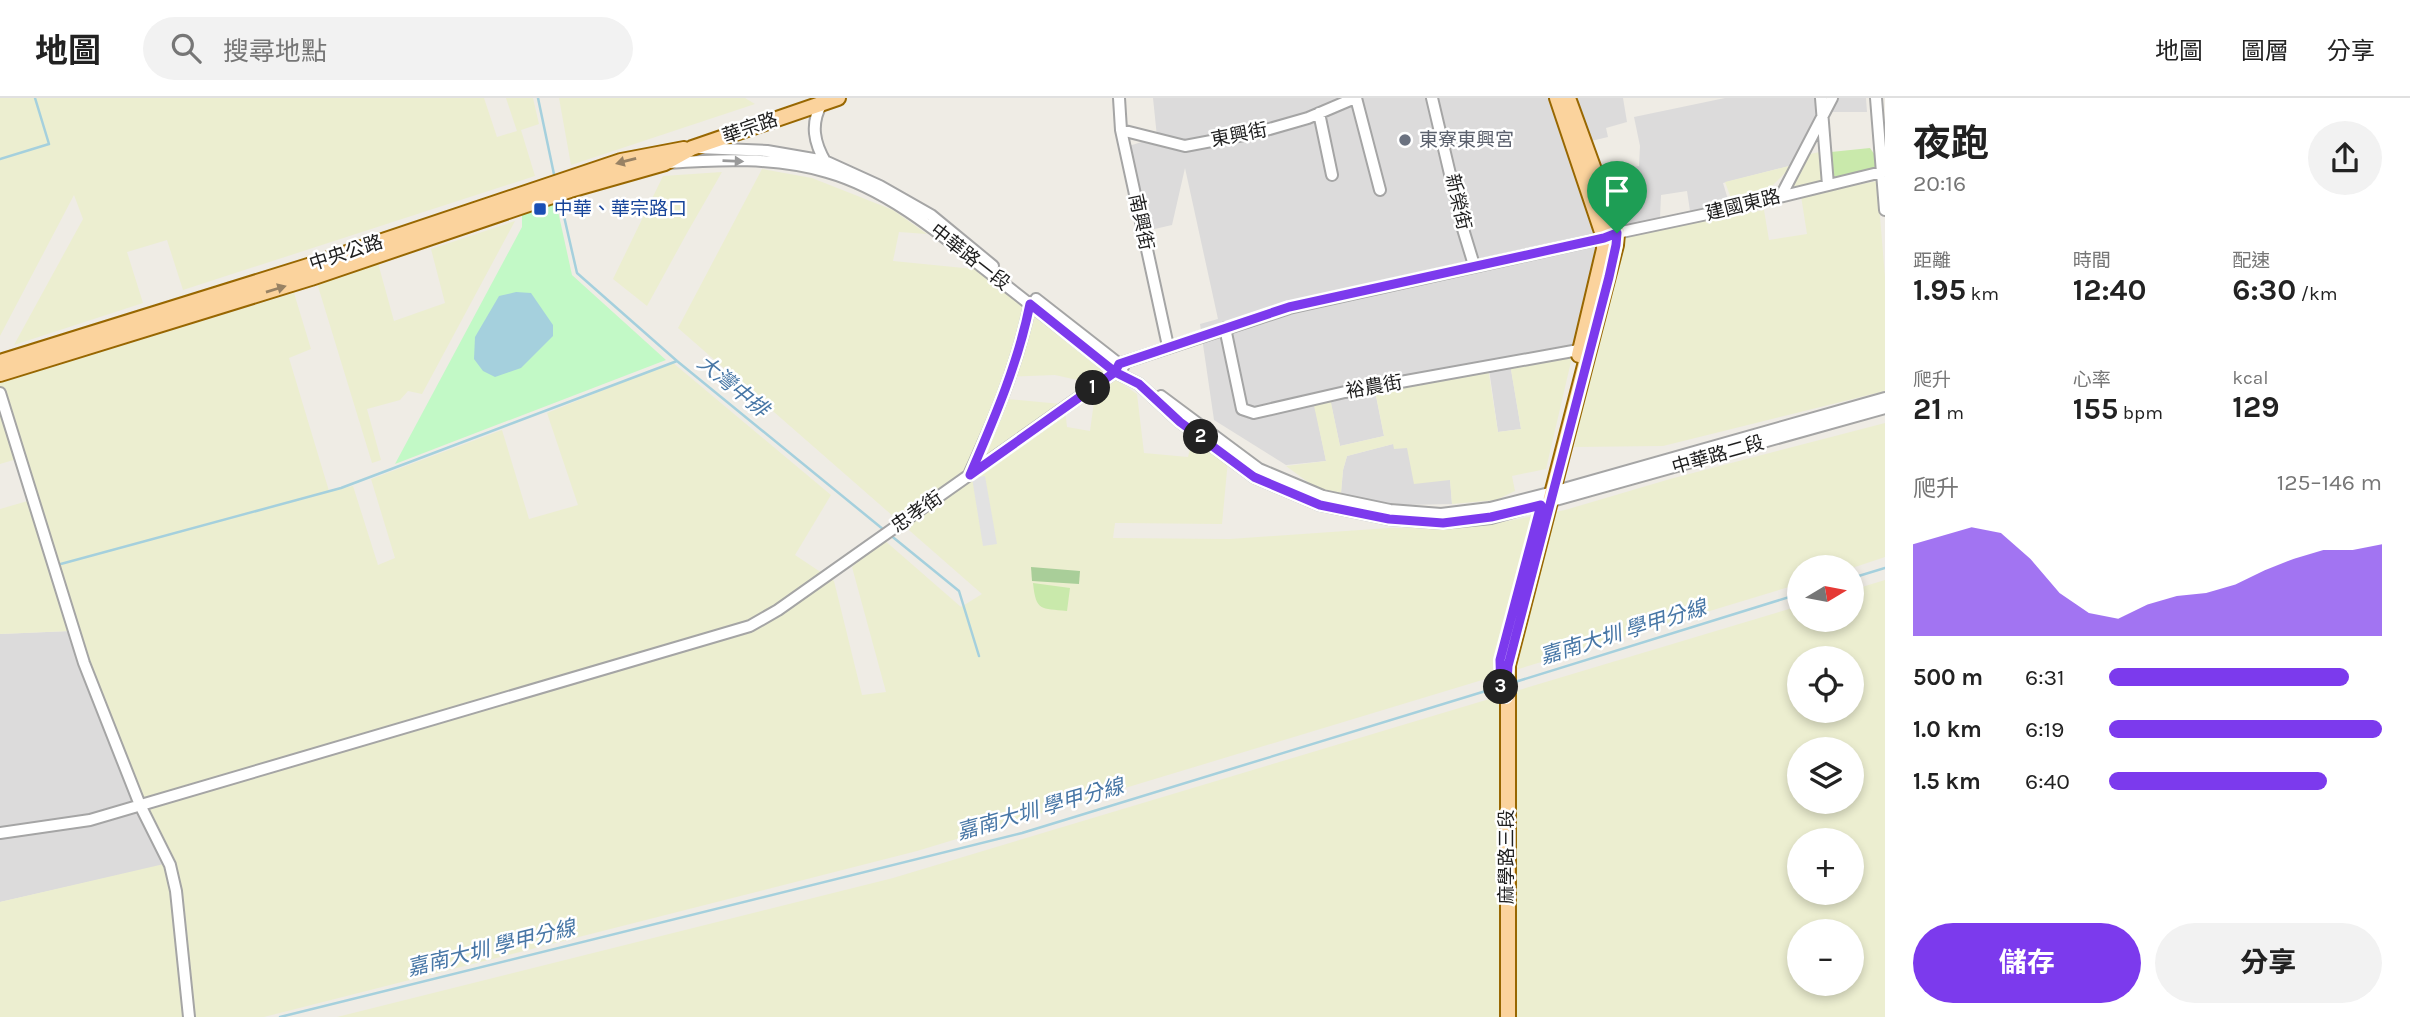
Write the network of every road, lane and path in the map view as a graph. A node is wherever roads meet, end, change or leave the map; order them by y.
1 (838, 98) edge
2 (1119, 98) edge
3 (1356, 98) edge
4 (1432, 98) edge
5 (1557, 98) edge
6 (1567, 98) edge
7 (1821, 98) edge
8 (1832, 98) edge
9 (1876, 98) edge
10 (822, 103) junction
11 (1319, 113) junction
12 (1823, 119) junction
13 (1121, 130) junction
14 (692, 148) junction
15 (825, 161) junction
16 (665, 163) junction
17 (1882, 172) junction
18 (834, 174) junction
19 (1332, 175) dead end
20 (1828, 185) junction
21 (1380, 190) dead end
22 (1781, 196) junction
23 (1885, 210) edge
24 (1610, 235) junction
25 (1474, 265) junction
26 (1030, 304) junction
27 (1225, 328) junction
28 (1168, 346) junction
29 (1585, 349) junction
30 (0, 362) edge
31 (1117, 368) junction
32 (0, 373) edge
33 (0, 393) edge
34 (1885, 398) edge
35 (1885, 408) edge
36 (970, 475) junction
37 (1547, 498) junction
38 (140, 805) junction
39 (0, 832) edge
40 (189, 1017) edge
41 (1508, 1017) edge

1 - 10 main road, 華宗路
2 - 13 street, 南興街
3 - 11 street, 東興街
3 - 21 street
4 - 25 street, 新榮街
5 - 24 main road
6 - 24 main road
7 - 12 street
8 - 12 street
9 - 17 street
10 - 14 main road, 華宗路
10 - 15 street
11 - 13 street, 東興街
11 - 19 street
12 - 20 street
12 - 22 street
13 - 28 street, 南興街
14 - 15 street, 中華路一段
14 - 16 main road, 華宗路
14 -> 30 main road, 中央公路
15 - 18 street
15 - 31 street, 中華路一段
16 -> 18 street, 中華路一段
32 -> 16 main road, 中央公路
17 - 20 street, 建國東路
17 - 23 street
18 - 26 street, 中華路一段
20 - 22 street, 建國東路
22 - 24 street, 建國東路
24 - 25 street, 忠孝街
24 - 29 main road, 麻學路三段
25 - 27 street, 忠孝街
26 - 31 street, 中華路一段
26 - 36 street
27 - 28 street, 忠孝街
27 - 29 street, 裕農街
28 - 31 street, 忠孝街
29 - 37 main road, 麻學路三段
31 - 36 street, 忠孝街
31 - 37 street, 中華路一段
33 - 38 street
34 - 37 street, 中華路二段
35 - 37 street, 中華路二段
36 - 38 street, 忠孝街
37 - 41 main road, 麻學路三段
38 - 39 street, 忠孝街
38 - 40 street

